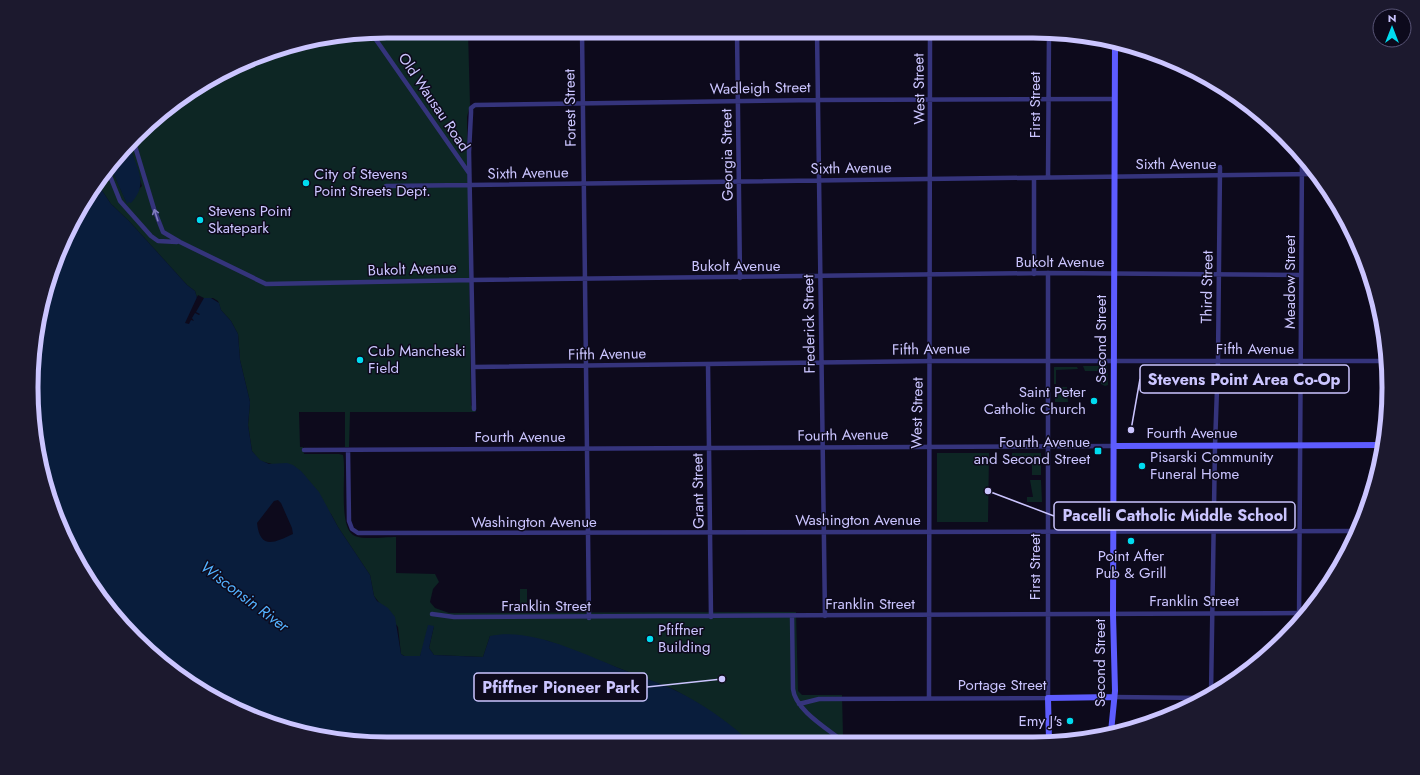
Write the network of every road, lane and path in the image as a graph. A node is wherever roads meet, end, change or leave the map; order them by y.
1 (582, 38) edge
2 (737, 38) edge
3 (817, 38) edge
4 (930, 38) edge
5 (375, 39) edge
6 (1049, 39) edge
7 (1115, 48) edge
8 (1048, 98) junction
9 (931, 99) junction
10 (1115, 99) junction
11 (738, 100) junction
12 (818, 100) junction
13 (582, 103) junction
14 (135, 146) edge
15 (1302, 165) edge
16 (1220, 168) dead end
17 (469, 173) junction
18 (1302, 174) junction
19 (1309, 174) edge
20 (110, 175) edge
21 (1114, 176) junction
22 (1220, 176) junction
23 (1048, 177) junction
24 (1034, 178) junction
25 (931, 179) junction
26 (819, 181) junction
27 (739, 182) junction
28 (584, 184) junction
29 (470, 185) junction
30 (386, 186) dead end
31 (180, 242) junction
32 (1048, 273) junction
33 (1034, 274) junction
34 (1114, 274) junction
35 (1219, 274) junction
36 (930, 275) junction
37 (1301, 275) junction
38 (821, 277) junction
39 (740, 278) junction
40 (472, 280) junction
41 (585, 280) junction
42 (1048, 360) junction
43 (1218, 360) junction
44 (930, 361) junction
45 (1115, 361) junction
46 (1302, 361) junction
47 (1381, 361) edge
48 (822, 362) junction
49 (708, 364) junction
50 (474, 366) junction
51 (586, 366) junction
52 (474, 409) dead end
53 (1301, 445) junction
54 (1377, 445) edge
55 (1047, 446) junction
56 (1114, 446) junction
57 (1215, 446) junction
58 (929, 447) junction
59 (823, 448) junction
60 (587, 449) junction
61 (710, 449) junction
62 (304, 450) dead end
63 (348, 450) junction
64 (1214, 530) junction
65 (1048, 531) junction
66 (1114, 531) junction
67 (1300, 531) junction
68 (1351, 531) edge
69 (710, 532) junction
70 (825, 532) junction
71 (929, 532) junction
72 (589, 534) junction
73 (1213, 613) junction
74 (1299, 613) joint
75 (432, 614) dead end
76 (1048, 614) junction
77 (1113, 614) junction
78 (792, 616) junction
79 (825, 616) junction
80 (929, 616) junction
81 (711, 617) junction
82 (590, 618) junction
83 (1211, 688) edge
84 (1113, 697) junction
85 (929, 698) junction
86 (1048, 698) junction
87 (1193, 698) edge
88 (799, 704) junction
89 (1111, 728) edge
90 (1049, 736) edge
91 (838, 737) edge

1 - 13 street, Forest Street
2 - 11 street, Georgia Street
3 - 12 street, Frederick Street
4 - 9 street, West Street
5 - 17 street, Old Wausau Road
6 - 8 street, First Street
7 - 10 street, Second Street
8 - 9 street, Wadleigh Street
8 - 10 street, Wadleigh Street
8 - 23 street, First Street
9 - 12 street, Wadleigh Street
9 - 25 street, West Street
10 - 21 street, Second Street
11 - 12 street, Wadleigh Street
11 - 13 street, Wadleigh Street
11 - 27 street, Georgia Street
12 - 26 street, Frederick Street
13 - 17 street, Wadleigh Street
13 - 28 street, Forest Street
31 -> 14 street, Bukolt Avenue
15 - 18 street, Meadow Street
16 - 22 street, Third Street
17 - 29 street, Old Wausau Road
18 - 19 street, Sixth Avenue
18 - 22 street, Sixth Avenue
18 - 37 street, Meadow Street
20 - 31 street, Bukolt Avenue
21 - 22 street, Sixth Avenue
21 - 23 street, Sixth Avenue
21 - 34 street, Second Street
22 - 35 street, Third Street
23 - 24 street, Sixth Avenue
24 - 25 street, Sixth Avenue
24 - 33 street
25 - 26 street, Sixth Avenue
25 - 36 street, West Street
26 - 27 street, Sixth Avenue
26 - 38 street, Frederick Street
27 - 28 street, Sixth Avenue
27 - 39 street, Georgia Street
28 - 29 street, Sixth Avenue
28 - 41 street, Forest Street
29 - 30 street, Sixth Avenue
29 - 40 street, Old Wausau Road
31 - 40 street, Bukolt Avenue
32 - 33 street, Bukolt Avenue
32 - 34 street, Bukolt Avenue
32 - 42 street, First Street
33 - 36 street, Bukolt Avenue
34 - 35 street, Bukolt Avenue
34 - 45 street, Second Street
35 - 37 street, Bukolt Avenue
35 - 43 street, Third Street
36 - 38 street, Bukolt Avenue
36 - 44 street, West Street
37 - 46 street, Meadow Street
38 - 39 street, Bukolt Avenue
38 - 48 street, Frederick Street
39 - 41 street, Bukolt Avenue
40 - 41 street, Bukolt Avenue
40 - 50 street, Old Wausau Road
41 - 51 street
42 - 44 street, Fifth Avenue
42 - 45 street, Fifth Avenue
42 - 55 street, First Street
43 - 45 street, Fifth Avenue
43 - 46 street, Fifth Avenue
43 - 57 street, Third Street
44 - 48 street, Fifth Avenue
44 - 58 street, West Street
45 - 56 street, Second Street
46 - 47 street, Fifth Avenue
46 - 53 street, Meadow Street
48 - 49 street, Fifth Avenue
48 - 59 street, Frederick Street
49 - 51 street, Fifth Avenue
49 - 61 street, Grant Street
50 - 51 street, Fifth Avenue
50 - 52 street, Old Wausau Road
51 - 60 street
53 - 54 street, Fourth Avenue
53 - 57 street, Fourth Avenue
53 - 67 street, Meadow Street
55 - 56 street, Fourth Avenue
55 - 58 street, Fourth Avenue
55 - 65 street, First Street
56 - 57 street, Fourth Avenue
56 - 66 street, Second Street
57 - 64 street, Third Street
58 - 59 street, Fourth Avenue
58 - 71 street, West Street
59 - 61 street, Fourth Avenue
59 - 70 street, Frederick Street
60 - 61 street, Fourth Avenue
60 - 63 street, Fourth Avenue
60 - 72 street
61 - 69 street, Grant Street
62 - 63 street, Fourth Avenue
63 - 72 street, Washington Avenue
64 - 66 street, Washington Avenue
64 - 67 street, Washington Avenue
64 - 73 street, Third Street
65 - 66 street, Washington Avenue
65 - 71 street, Washington Avenue
65 - 76 street, First Street
66 - 77 street, Second Street
67 - 68 street, Washington Avenue
67 - 74 street, Meadow Street
69 - 70 street, Washington Avenue
69 - 72 street, Washington Avenue
69 - 81 street, Grant Street
70 - 71 street, Washington Avenue
70 - 79 street, Frederick Street
71 - 80 street, West Street
72 - 82 street
73 - 74 street, Franklin Street
73 - 77 street, Franklin Street
73 - 83 street, Third Street
75 - 82 street, Franklin Street
76 - 77 street, Franklin Street
76 - 80 street, Franklin Street
76 - 86 street, First Street
77 - 84 street, Second Street
78 - 79 street, Franklin Street
78 - 81 street, Franklin Street
78 - 88 street
79 - 80 street, Franklin Street
80 - 85 street, West Street
81 - 82 street, Franklin Street
84 - 86 street, Portage Street
84 - 87 street, Portage Street
84 - 89 street, Second Street
85 - 86 street, Portage Street
85 - 88 street, Portage Street
86 - 90 street, First Street
88 - 91 street

